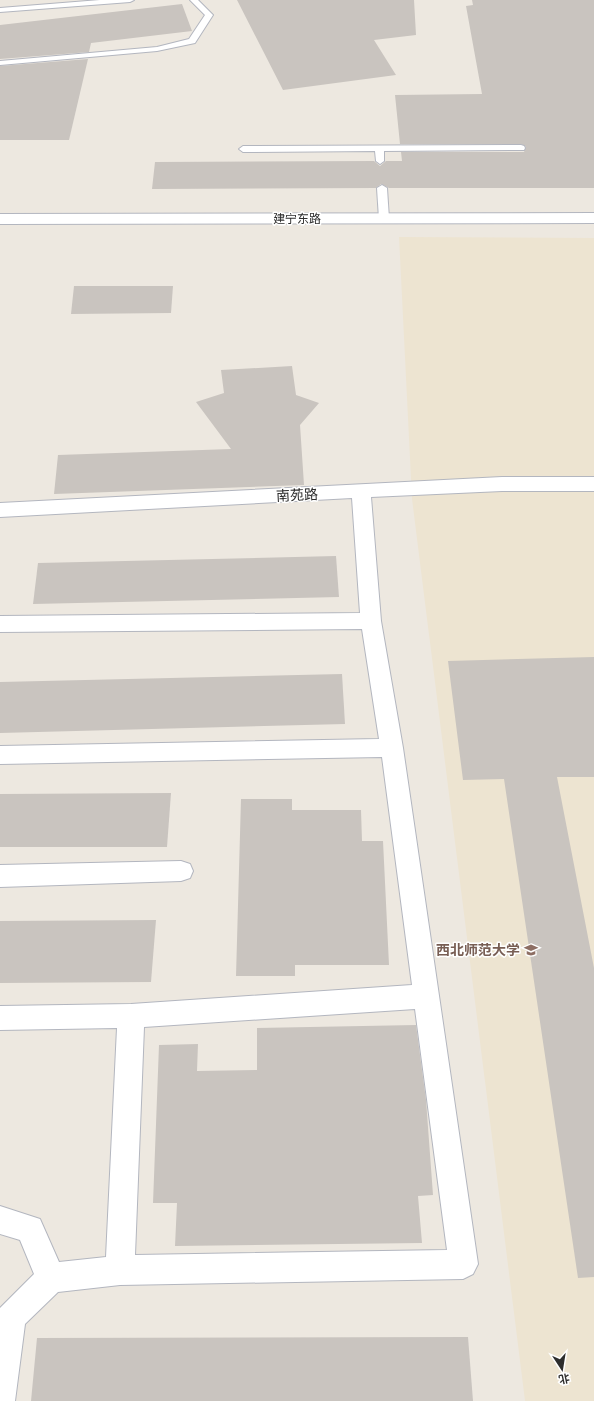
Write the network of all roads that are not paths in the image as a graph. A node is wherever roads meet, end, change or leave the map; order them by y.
1 (130, 0) edge
2 (194, 0) edge
3 (0, 10) edge
4 (0, 63) edge
5 (379, 148) junction
6 (521, 148) dead end
7 (243, 149) dead end
8 (380, 161) dead end
9 (382, 188) dead end
10 (594, 218) edge
11 (0, 219) edge
12 (384, 219) junction
13 (594, 484) edge
14 (361, 491) junction
15 (0, 510) edge
16 (370, 621) junction
17 (0, 624) edge
18 (392, 748) junction
19 (0, 755) edge
20 (180, 871) dead end
21 (0, 876) edge
22 (426, 996) junction
23 (131, 1016) junction
24 (0, 1018) edge
25 (0, 1220) edge
26 (120, 1270) junction
27 (50, 1278) junction
28 (0, 1401) edge

1 - 3 lane
2 - 4 lane
5 - 6 lane
5 - 7 lane
5 - 8 lane
9 - 12 lane
10 - 12 street, 建宁东路
11 - 12 street, 建宁东路
13 - 14 street, 南苑路
14 - 15 street, 南苑路
14 - 16 street
16 - 17 street
16 - 18 street
18 - 19 street
18 - 22 street
20 - 21 street
22 - 23 street
22 - 26 street
23 - 24 street
23 - 26 street
25 - 27 street
26 - 27 street
27 - 28 street

